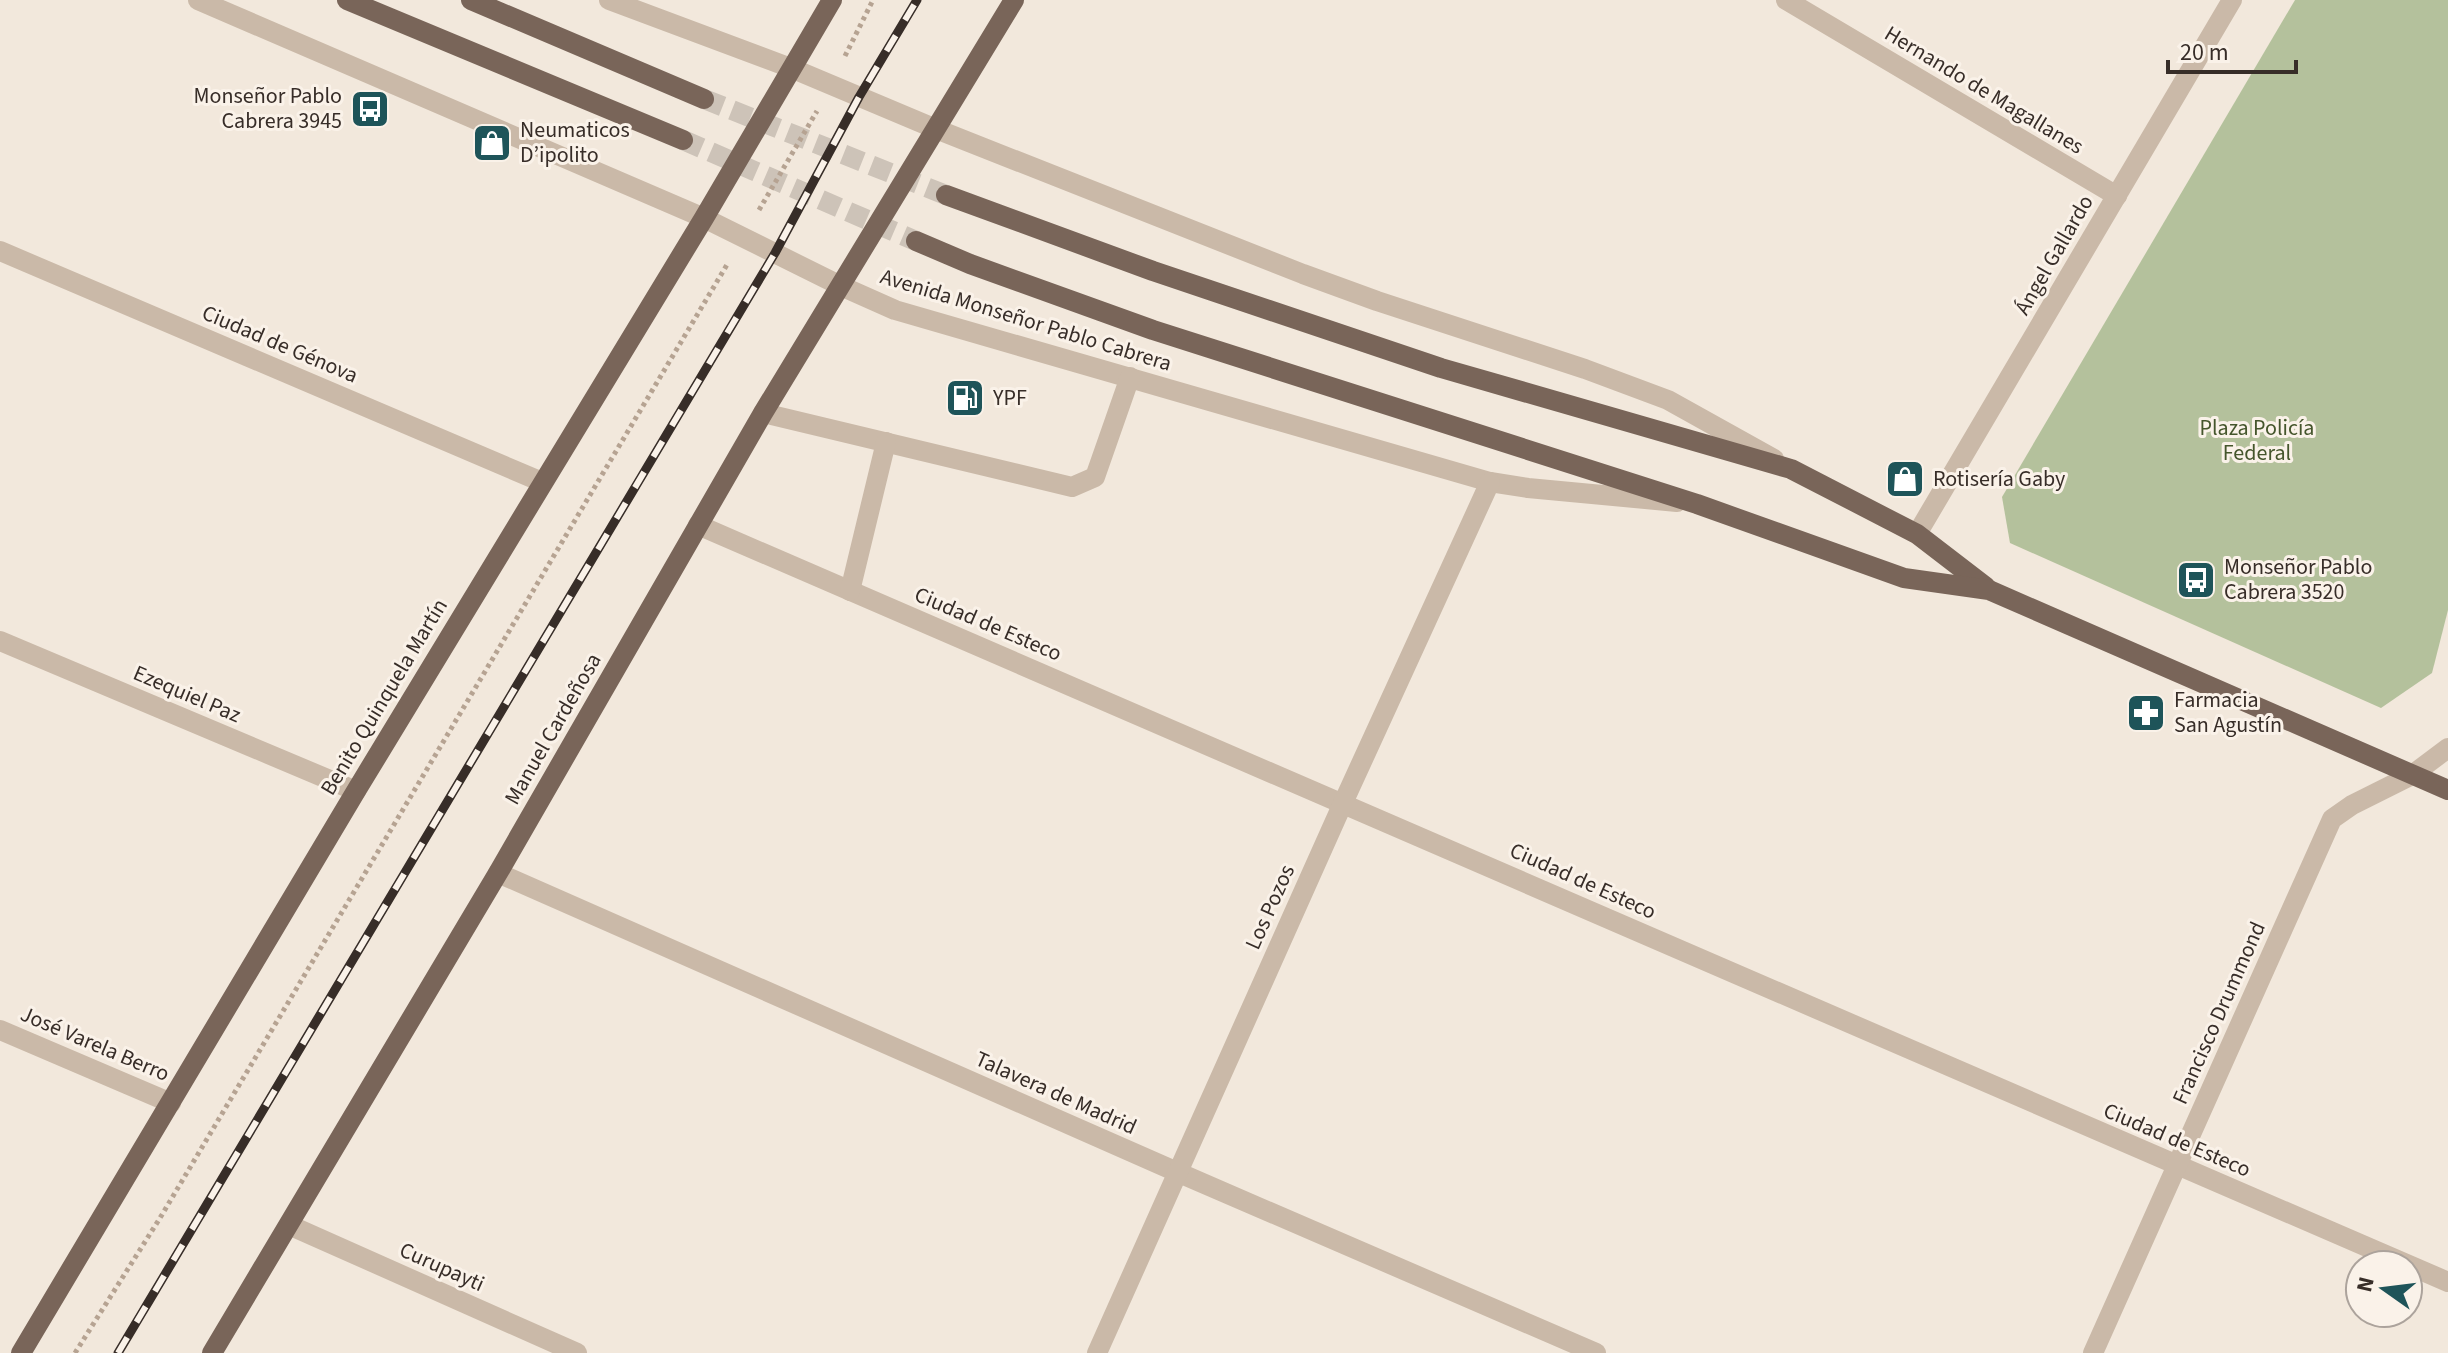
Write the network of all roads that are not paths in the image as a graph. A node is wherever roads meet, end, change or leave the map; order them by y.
1 (198, 0) edge
2 (347, 0) edge
3 (471, 0) edge
4 (609, 0) edge
5 (832, 0) edge
6 (1014, 0) edge
7 (1786, 0) edge
8 (2232, 0) edge
9 (791, 68) junction
10 (704, 99) tunnel mouth
11 (936, 129) junction
12 (683, 140) tunnel mouth
13 (946, 195) tunnel mouth
14 (2117, 196) junction
15 (704, 218) junction
16 (916, 241) tunnel mouth
17 (0, 251) edge
18 (841, 286) junction
19 (1130, 377) junction
20 (763, 413) junction
21 (886, 442) junction
22 (1791, 469) junction
23 (542, 482) junction
24 (1490, 482) junction
25 (1697, 504) junction
26 (698, 525) junction
27 (1917, 534) junction
28 (1989, 590) junction
29 (850, 591) junction
30 (0, 641) edge
31 (2448, 748) edge
32 (2412, 775) junction
33 (2448, 790) edge
34 (356, 791) junction
35 (1343, 803) junction
36 (498, 873) junction
37 (0, 1030) edge
38 (171, 1103) junction
39 (2177, 1166) junction
40 (1177, 1172) junction
41 (289, 1225) junction
42 (2448, 1282) edge
43 (21, 1353) edge
44 (212, 1353) edge
45 (577, 1353) edge
46 (1097, 1353) edge
47 (1596, 1353) edge
48 (2093, 1353) edge

1 - 15 street, Avenida Monseñor Pablo Cabrera
2 - 12 main road
3 - 10 main road
4 - 9 street, Avenida Monseñor Pablo Cabrera
5 - 9 main road, Benito Quinquela Martín
6 - 11 main road, Manuel Cardeñosa
7 - 14 street, Hernando de Magallanes
8 - 14 street, Ángel Gallardo
9 - 11 street, Avenida Monseñor Pablo Cabrera
9 - 15 main road, Benito Quinquela Martín
11 - 18 main road, Manuel Cardeñosa
11 - 22 street, Avenida Monseñor Pablo Cabrera
13 - 22 main road, Avenida Monseñor Pablo Cabrera
14 - 27 street, Ángel Gallardo
15 - 18 street, Avenida Monseñor Pablo Cabrera
15 - 23 main road, Benito Quinquela Martín
16 - 25 main road, Avenida Monseñor Pablo Cabrera
17 - 23 street, Ciudad de Génova
18 - 19 street, Avenida Monseñor Pablo Cabrera
18 - 20 main road, Manuel Cardeñosa
19 - 21 street
19 - 24 street, Avenida Monseñor Pablo Cabrera
20 - 21 street
20 - 26 main road, Manuel Cardeñosa
21 - 29 street
22 - 27 main road, Avenida Monseñor Pablo Cabrera
23 - 34 main road, Benito Quinquela Martín
24 - 25 street, Avenida Monseñor Pablo Cabrera
24 - 35 street, Los Pozos
25 - 28 main road, Avenida Monseñor Pablo Cabrera
26 - 29 street, Ciudad de Esteco
26 - 36 main road, Manuel Cardeñosa
27 - 28 main road, Avenida Monseñor Pablo Cabrera
28 - 32 main road, Avenida Monseñor Pablo Cabrera
29 - 35 street, Ciudad de Esteco
30 - 34 street, Ezequiel Paz
31 - 32 street, Francisco Drummond
32 - 33 main road, Avenida Monseñor Pablo Cabrera
32 - 39 street, Francisco Drummond
34 - 38 main road, Benito Quinquela Martín
35 - 39 street, Ciudad de Esteco
35 - 40 street, Los Pozos
36 - 40 street, Talavera de Madrid
36 - 41 main road, Manuel Cardeñosa
37 - 38 street, José Varela Berro
38 - 43 main road, Benito Quinquela Martín
39 - 42 street, Ciudad de Esteco
39 - 48 street, Francisco Drummond
40 - 46 street, Los Pozos
40 - 47 street, Talavera de Madrid
41 - 44 main road, Manuel Cardeñosa
41 - 45 street, Curupayti

